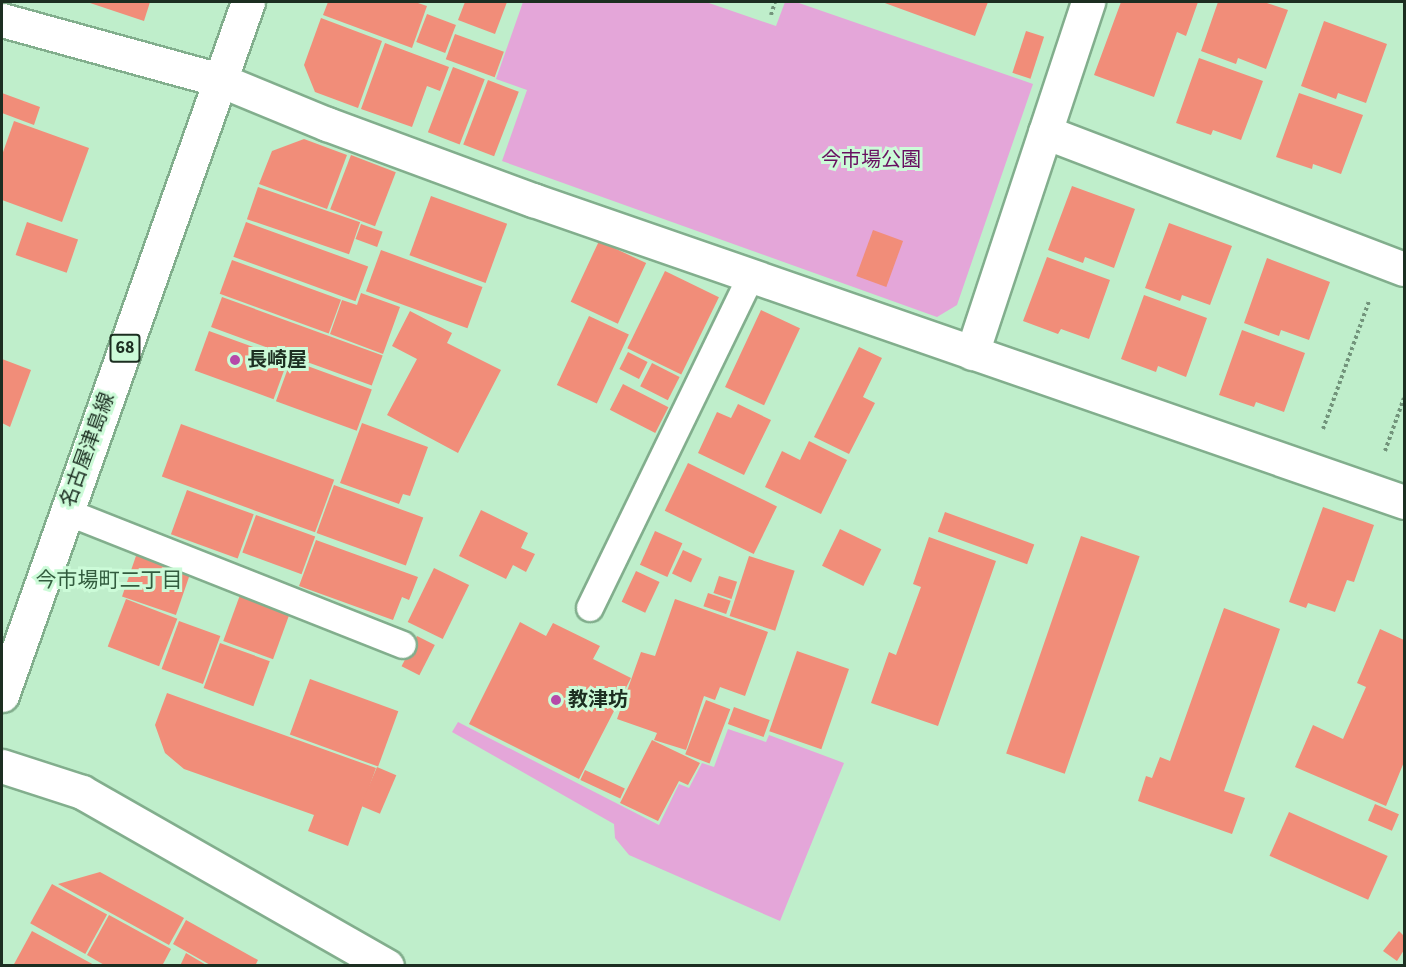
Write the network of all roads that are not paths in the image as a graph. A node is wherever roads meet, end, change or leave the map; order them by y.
1 (248, 2) edge
2 (1088, 2) edge
3 (2, 20) edge
4 (220, 80) junction
5 (1045, 132) junction
6 (1394, 265) edge
7 (751, 276) junction
8 (972, 353) junction
9 (1404, 502) edge
10 (67, 512) junction
11 (590, 608) dead end
12 (403, 645) dead end
13 (2, 695) edge
14 (2, 766) edge
15 (387, 966) edge

1 - 4 street, 名古屋津島線 / 68
2 - 5 street
3 - 4 street
4 - 7 street
4 - 10 street, 名古屋津島線 / 68
5 - 6 street
5 - 8 street
7 - 8 street
7 - 11 lane
8 - 9 street
10 - 12 lane
10 - 13 street, 名古屋津島線 / 68
14 - 15 street

